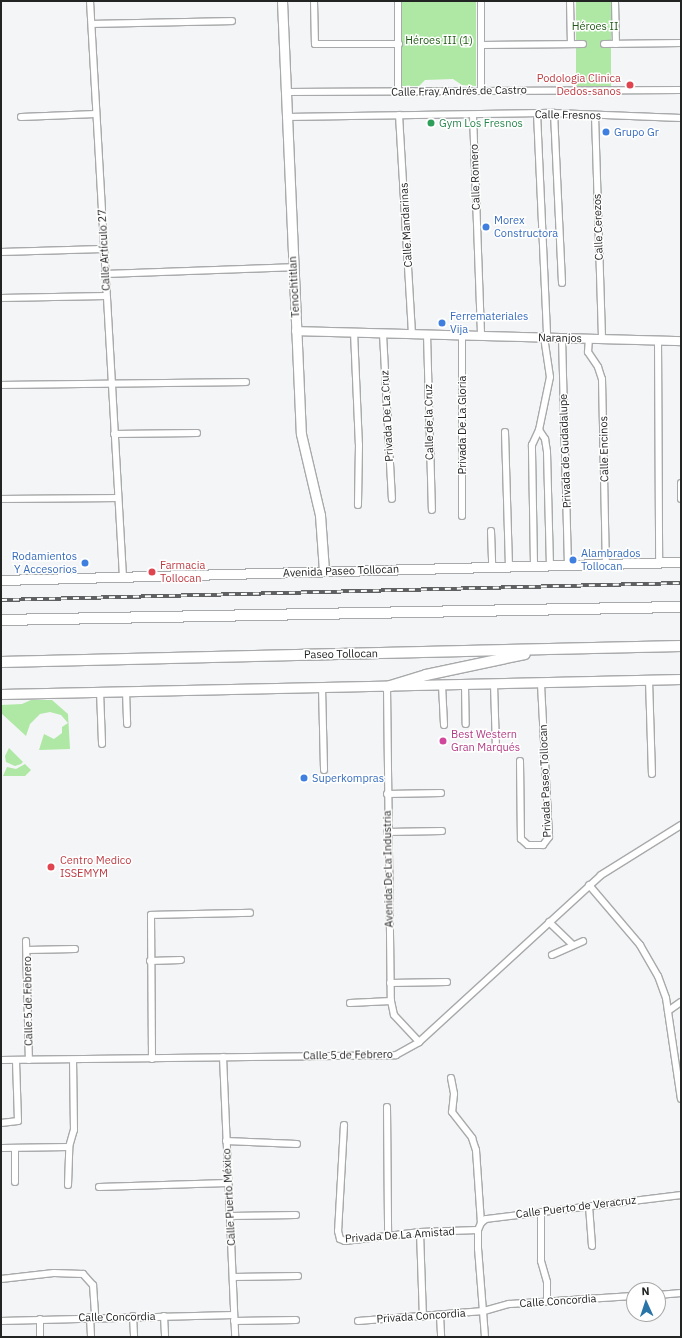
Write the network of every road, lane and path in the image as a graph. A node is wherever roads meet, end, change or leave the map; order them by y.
1 (90, 1) edge
2 (282, 1) edge
3 (314, 1) edge
4 (398, 1) edge
5 (481, 1) edge
6 (570, 1) edge
7 (615, 1) edge
8 (232, 21) dead end
9 (92, 24) junction
10 (681, 43) edge
11 (399, 44) junction
12 (571, 44) junction
13 (583, 44) dead end
14 (604, 44) dead end
15 (616, 44) junction
16 (481, 46) junction
17 (681, 90) edge
18 (481, 91) junction
19 (286, 92) junction
20 (398, 92) junction
21 (96, 114) junction
22 (537, 114) junction
23 (554, 114) junction
24 (400, 115) junction
25 (473, 115) junction
26 (595, 115) junction
27 (21, 117) dead end
28 (286, 117) junction
29 (681, 118) edge
30 (103, 249) junction
31 (1, 252) edge
32 (292, 267) junction
33 (105, 274) junction
34 (562, 283) dead end
35 (106, 296) junction
36 (1, 298) edge
37 (296, 331) junction
38 (354, 332) junction
39 (383, 334) junction
40 (412, 334) junction
41 (427, 334) junction
42 (462, 334) junction
43 (481, 334) junction
44 (546, 337) junction
45 (562, 338) junction
46 (589, 338) junction
47 (602, 339) junction
48 (658, 340) junction
49 (681, 341) edge
50 (246, 382) dead end
51 (112, 383) junction
52 (1, 385) edge
53 (539, 430) junction
54 (505, 432) dead end
55 (197, 433) dead end
56 (114, 434) junction
57 (681, 483) edge
58 (118, 498) junction
59 (1, 499) edge
60 (392, 499) dead end
61 (681, 499) edge
62 (358, 505) dead end
63 (432, 510) dead end
64 (462, 516) dead end
65 (491, 531) dead end
66 (658, 562) junction
67 (681, 562) edge
68 (568, 564) junction
69 (606, 564) junction
70 (550, 565) junction
71 (509, 566) junction
72 (534, 566) junction
73 (492, 567) junction
74 (324, 571) junction
75 (123, 577) junction
76 (1, 580) edge
77 (681, 607) edge
78 (1, 620) edge
79 (679, 647) edge
80 (548, 649) junction
81 (1, 662) edge
82 (681, 679) edge
83 (649, 680) junction
84 (541, 683) junction
85 (494, 684) junction
86 (442, 685) junction
87 (465, 685) junction
88 (322, 687) junction
89 (387, 687) junction
90 (126, 690) junction
91 (100, 691) junction
92 (1, 694) edge
93 (127, 724) dead end
94 (466, 724) dead end
95 (444, 725) dead end
96 (102, 744) dead end
97 (496, 746) dead end
98 (520, 761) dead end
99 (324, 770) dead end
100 (652, 774) dead end
101 (441, 793) dead end
102 (387, 794) junction
103 (680, 828) edge
104 (387, 832) junction
105 (442, 832) dead end
106 (589, 885) junction
107 (250, 913) dead end
108 (549, 922) junction
109 (26, 941) dead end
110 (583, 941) dead end
111 (573, 945) junction
112 (75, 949) dead end
113 (27, 950) junction
114 (552, 955) dead end
115 (181, 960) dead end
116 (150, 961) junction
117 (447, 982) dead end
118 (390, 984) junction
119 (391, 1001) junction
120 (681, 1002) edge
121 (350, 1003) dead end
122 (668, 1011) junction
123 (419, 1042) junction
124 (223, 1057) junction
125 (152, 1058) junction
126 (1, 1060) edge
127 (16, 1060) junction
128 (29, 1060) junction
129 (73, 1060) junction
130 (451, 1078) dead end
131 (681, 1099) edge
132 (387, 1107) dead end
133 (1, 1123) edge
134 (344, 1125) dead end
135 (226, 1141) junction
136 (297, 1144) dead end
137 (69, 1146) junction
138 (2, 1148) dead end
139 (15, 1148) junction
140 (15, 1182) dead end
141 (228, 1183) junction
142 (68, 1185) dead end
143 (99, 1187) dead end
144 (681, 1195) edge
145 (589, 1206) junction
146 (541, 1212) junction
147 (296, 1215) dead end
148 (230, 1216) junction
149 (481, 1223) junction
150 (478, 1230) junction
151 (420, 1232) junction
152 (388, 1234) junction
153 (592, 1246) dead end
154 (298, 1276) dead end
155 (233, 1277) junction
156 (1, 1279) edge
157 (681, 1293) edge
158 (666, 1294) edge
159 (626, 1296) edge
160 (547, 1301) junction
161 (484, 1311) junction
162 (440, 1315) junction
163 (133, 1316) junction
164 (164, 1316) junction
165 (424, 1316) junction
166 (93, 1317) junction
167 (234, 1318) junction
168 (40, 1319) junction
169 (296, 1320) dead end
170 (1, 1321) edge
171 (358, 1321) dead end
172 (40, 1337) edge
173 (90, 1337) edge
174 (134, 1337) edge
175 (165, 1337) edge
176 (235, 1337) edge
177 (441, 1337) edge
178 (485, 1337) edge

1 - 9 street, Calle Artículo 27
2 - 19 main road, Tenochtitlan
3 - 11 street
4 - 11 street
5 - 16 street
6 - 12 street
7 - 15 street
8 - 9 street
9 - 21 street, Calle Artículo 27
10 - 15 street
11 - 20 street
12 - 13 street
12 - 16 street
14 - 15 street
16 - 18 street
17 - 18 street, Calle Fray Andrés de Castro
18 - 20 street, Calle Fray Andrés de Castro
19 - 20 street, Calle Fray Andrés de Castro
19 - 28 main road, Tenochtitlan
21 - 27 street
21 - 30 street, Calle Artículo 27
22 - 23 street, Calle Fresnos
22 - 25 street, Calle Fresnos
22 - 44 street
23 - 26 street, Calle Fresnos
23 - 34 street
24 - 25 street, Calle Fresnos
24 - 28 street, Calle Fresnos
24 - 40 street, Calle Mandarinas
25 - 43 street, Calle Romero
26 - 29 street, Calle Fresnos
26 - 47 street, Calle Cerezos
28 - 32 main road, Tenochtitlan
30 - 31 street
30 - 33 street, Calle Artículo 27
32 - 33 street
32 - 37 main road, Tenochtitlan
33 - 35 street, Calle Artículo 27
35 - 36 street
35 - 51 street, Calle Artículo 27
37 - 38 street, Naranjos
37 - 74 main road, Tenochtitlan
38 - 39 street, Naranjos
38 - 62 street
39 - 40 street, Naranjos
39 - 60 street, Privada De La Cruz
40 - 41 street, Naranjos
41 - 42 street, Naranjos
41 - 63 street, Calle de la Cruz
42 - 43 street, Naranjos
42 - 64 street, Privada De La Gloria
43 - 44 street, Naranjos
44 - 45 street, Naranjos
44 - 53 street
45 - 46 street, Naranjos
45 - 68 street, Privada de Gudadalupe
46 - 47 street, Naranjos
46 - 69 street, Calle Encinos
47 - 48 street, Naranjos
48 - 49 street, Naranjos
48 - 66 street
50 - 51 street
51 - 52 street
51 - 56 street, Calle Artículo 27
53 - 70 street
53 - 72 street
54 - 71 street
55 - 56 street
56 - 58 street, Calle Artículo 27
57 - 61 street
58 - 59 street
58 - 75 street, Calle Artículo 27
65 - 73 street
66 - 67 main road, Avenida Paseo Tollocan
66 - 69 main road, Avenida Paseo Tollocan
68 - 69 main road, Avenida Paseo Tollocan
68 - 70 main road, Avenida Paseo Tollocan
70 - 72 main road, Avenida Paseo Tollocan
71 - 72 main road, Avenida Paseo Tollocan
71 - 73 main road, Avenida Paseo Tollocan
73 - 74 main road, Avenida Paseo Tollocan
74 - 75 main road, Avenida Paseo Tollocan
75 - 76 main road, Avenida Paseo Tollocan
77 - 78 highway
79 - 80 highway, Paseo Tollocan
80 - 81 highway, Paseo Tollocan
80 - 89 highway
82 - 83 main road
83 - 84 main road
83 - 100 street
84 - 85 main road
84 - 98 street, Privada Paseo Tollocan
85 - 87 main road
85 - 97 street
86 - 87 main road
86 - 89 main road
86 - 95 street
87 - 94 street
88 - 89 main road
88 - 90 main road
88 - 99 street
89 - 102 street, Avenida De La Industria
90 - 91 main road
90 - 93 street
91 - 92 main road
91 - 96 street
101 - 102 street
102 - 104 street, Avenida De La Industria
103 - 106 street, Calle 5 de Febrero
104 - 105 street
104 - 118 street, Avenida De La Industria
106 - 108 street, Calle 5 de Febrero
106 - 122 street
107 - 116 street
108 - 111 street
108 - 123 street, Calle 5 de Febrero
109 - 113 street, Calle 5 de Febrero
110 - 111 street
111 - 114 street
112 - 113 street
113 - 128 street, Calle 5 de Febrero
115 - 116 street
116 - 125 street
117 - 118 street
118 - 119 street, Avenida De La Industria
119 - 121 street
119 - 123 street, Avenida De La Industria
120 - 122 street
122 - 131 street
123 - 124 street, Calle 5 de Febrero
124 - 125 street, Calle 5 de Febrero
124 - 135 street, Calle Puerto México
125 - 129 street, Calle 5 de Febrero
126 - 127 street, Calle 5 de Febrero
127 - 128 street, Calle 5 de Febrero
127 - 133 street
128 - 129 street, Calle 5 de Febrero
129 - 137 street
130 - 149 street
132 - 152 street, Privada De La Amistad
134 - 152 street, Privada De La Amistad
135 - 136 street
135 - 141 street, Calle Puerto México
137 - 139 street
137 - 142 street
138 - 139 street
139 - 140 street
141 - 143 street
141 - 148 street, Calle Puerto México
144 - 145 street, Calle Puerto de Veracruz
145 - 146 street, Calle Puerto de Veracruz
145 - 153 street
146 - 149 street, Calle Puerto de Veracruz
146 - 160 street
147 - 148 street
148 - 155 street, Calle Puerto México
149 - 150 street
150 - 151 street, Privada De La Amistad
150 - 161 street
151 - 152 street, Privada De La Amistad
151 - 165 street, Privada De La Amistad
154 - 155 street
155 - 167 street, Calle Puerto México
156 - 166 street
157 - 158 street
159 - 160 street, Calle Concordia
160 - 161 street, Calle Concordia
161 - 162 street, Privada Concordia
161 - 178 street
162 - 165 street, Privada Concordia
162 - 177 street
163 - 164 street, Calle Concordia
163 - 166 street, Calle Concordia
163 - 174 street
164 - 167 street, Calle Concordia
164 - 175 street
165 - 171 street, Privada Concordia
166 - 168 street, Calle Concordia
166 - 173 street
167 - 169 street, Calle Concordia
167 - 176 street, Calle Puerto México
168 - 170 street, Calle Concordia
168 - 172 street

